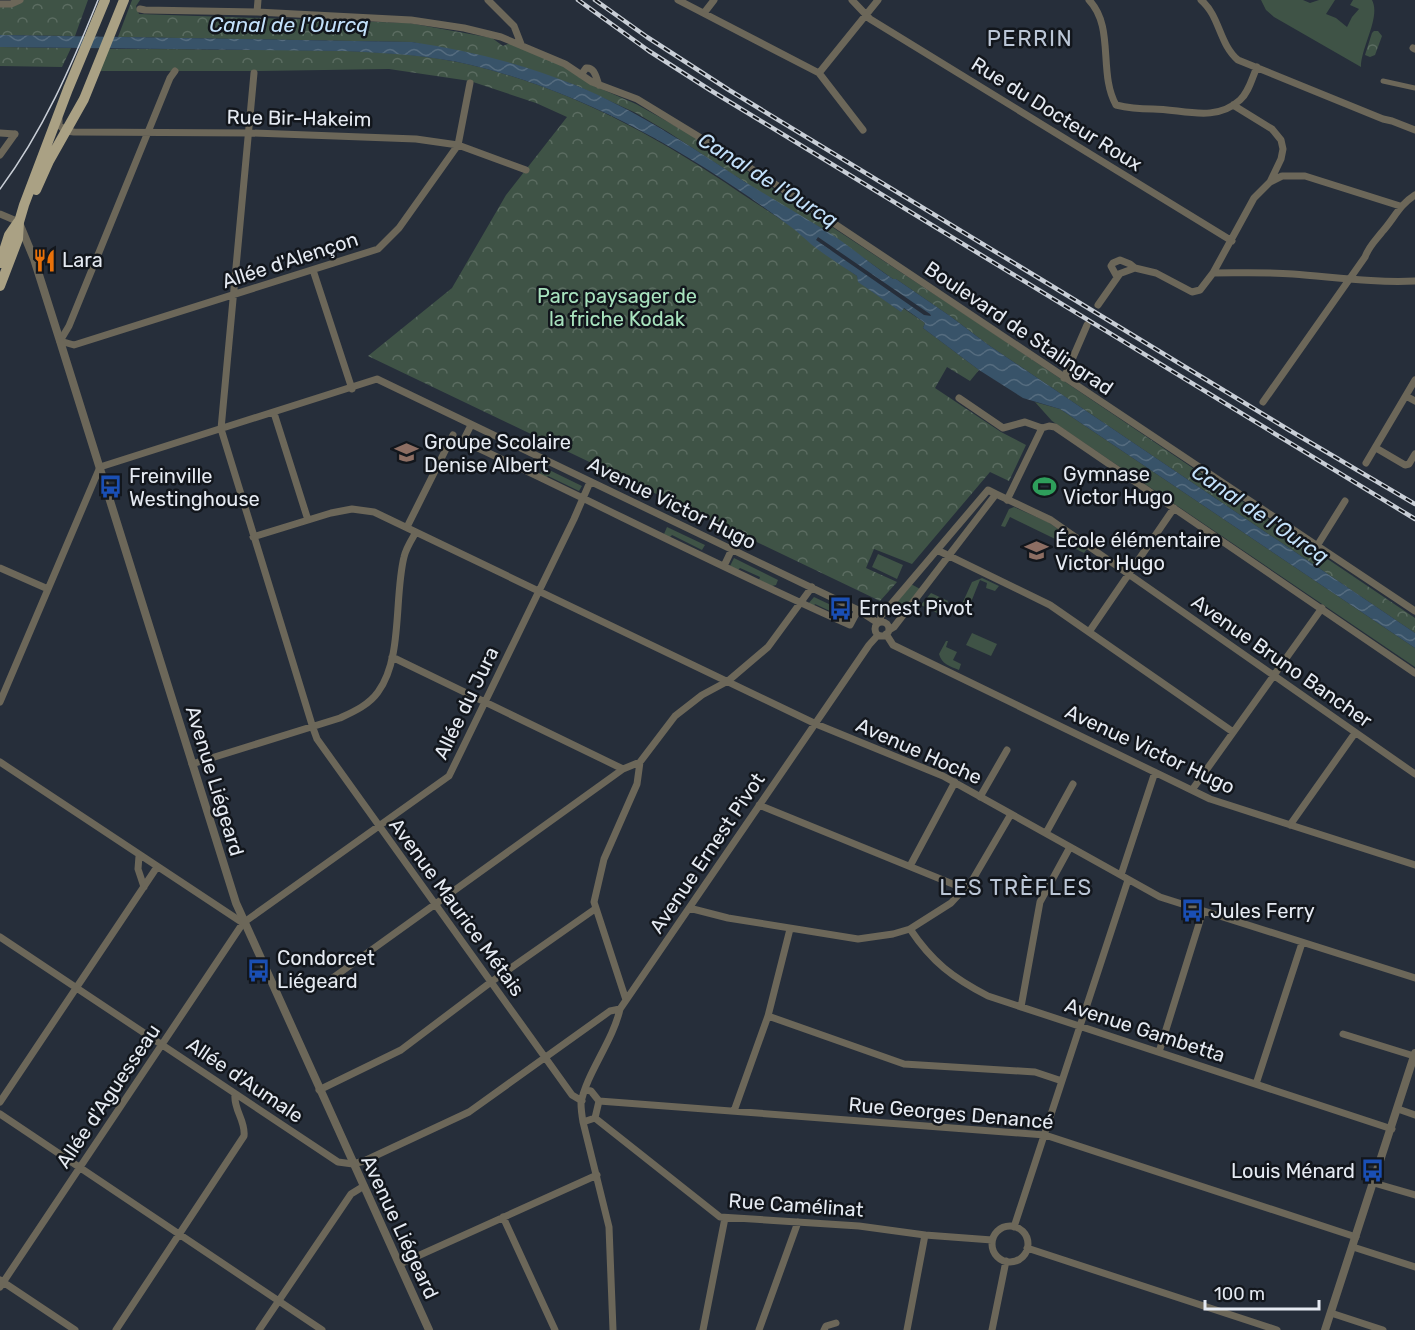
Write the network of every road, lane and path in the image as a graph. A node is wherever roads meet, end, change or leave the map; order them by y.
1 (20, 0) edge
2 (105, 0) edge
3 (124, 0) edge
4 (258, 0) edge
5 (488, 0) edge
6 (678, 0) edge
7 (714, 0) edge
8 (852, 0) edge
9 (879, 0) edge
10 (1090, 0) edge
11 (1202, 0) edge
12 (0, 4) edge
13 (140, 9) dead end
14 (257, 12) junction
15 (704, 13) junction
16 (866, 15) junction
17 (521, 44) junction
18 (1257, 67) junction
19 (175, 71) dead end
20 (254, 73) dead end
21 (819, 73) junction
22 (581, 75) junction
23 (1383, 81) dead end
24 (470, 83) dead end
25 (599, 85) junction
26 (1415, 88) edge
27 (1233, 105) junction
28 (59, 113) junction
29 (66, 130) junction
30 (863, 130) dead end
31 (1415, 130) edge
32 (0, 133) edge
33 (148, 133) junction
34 (248, 133) junction
35 (458, 146) junction
36 (0, 155) edge
37 (526, 170) dead end
38 (1270, 182) junction
39 (1415, 195) edge
40 (1400, 206) junction
41 (0, 214) edge
42 (19, 222) junction
43 (1232, 241) junction
44 (0, 263) edge
45 (1135, 268) junction
46 (313, 270) junction
47 (1213, 273) junction
48 (1119, 275) junction
49 (1349, 279) junction
50 (1415, 281) edge
51 (0, 286) edge
52 (234, 295) junction
53 (1098, 305) dead end
54 (1087, 325) dead end
55 (60, 341) junction
56 (1064, 378) junction
57 (1415, 380) edge
58 (352, 389) junction
59 (1406, 396) junction
60 (959, 398) dead end
61 (1415, 401) edge
62 (1263, 402) dead end
63 (274, 413) junction
64 (471, 424) junction
65 (1042, 428) junction
66 (220, 429) junction
67 (453, 435) dead end
68 (1376, 448) junction
69 (1415, 454) edge
70 (1366, 463) dead end
71 (100, 467) junction
72 (590, 482) junction
73 (996, 494) junction
74 (584, 497) junction
75 (1007, 500) junction
76 (1345, 501) dead end
77 (1174, 508) junction
78 (308, 520) junction
79 (407, 527) junction
80 (416, 532) junction
81 (253, 537) junction
82 (1317, 546) junction
83 (732, 549) junction
84 (937, 550) junction
85 (949, 556) junction
86 (724, 566) junction
87 (0, 568) edge
88 (1129, 575) junction
89 (812, 587) junction
90 (48, 589) junction
91 (540, 590) junction
92 (800, 603) junction
93 (1322, 608) junction
94 (858, 610) junction
95 (1415, 611) edge
96 (879, 622) junction
97 (1089, 632) junction
98 (884, 633) junction
99 (392, 657) junction
100 (1415, 672) edge
101 (1275, 676) junction
102 (728, 681) junction
103 (0, 702) edge
104 (485, 703) junction
105 (816, 724) junction
106 (313, 728) junction
107 (1233, 732) junction
108 (1355, 733) junction
109 (1007, 750) dead end
110 (0, 762) edge
111 (640, 762) junction
112 (192, 765) junction
113 (623, 769) junction
114 (1155, 772) junction
115 (1415, 774) edge
116 (955, 782) junction
117 (1073, 784) dead end
118 (1192, 790) junction
119 (980, 797) junction
120 (759, 805) junction
121 (1011, 814) junction
122 (1290, 825) junction
123 (379, 826) junction
124 (1046, 833) junction
125 (1070, 847) junction
126 (139, 856) junction
127 (1415, 865) edge
128 (910, 866) junction
129 (157, 867) junction
130 (1121, 875) junction
131 (1128, 880) junction
132 (144, 887) junction
133 (965, 888) junction
134 (277, 898) joint
135 (435, 904) junction
136 (689, 908) junction
137 (595, 909) junction
138 (1203, 911) junction
139 (243, 923) junction
140 (790, 929) junction
141 (910, 929) junction
142 (0, 937) edge
143 (1302, 943) junction
144 (1415, 978) edge
145 (327, 982) dead end
146 (491, 982) junction
147 (76, 987) junction
148 (626, 1000) junction
149 (1021, 1007) junction
150 (620, 1009) junction
151 (768, 1016) junction
152 (1080, 1027) junction
153 (1343, 1034) dead end
154 (162, 1044) junction
155 (1159, 1052) junction
156 (1414, 1055) edge
157 (544, 1056) junction
158 (1062, 1081) junction
159 (1256, 1084) junction
160 (319, 1090) junction
161 (586, 1090) junction
162 (235, 1094) junction
163 (582, 1101) junction
164 (599, 1101) junction
165 (0, 1102) edge
166 (1398, 1109) junction
167 (734, 1111) junction
168 (0, 1114) edge
169 (1415, 1115) edge
170 (595, 1118) junction
171 (583, 1122) junction
172 (1392, 1129) junction
173 (1045, 1135) junction
174 (353, 1164) junction
175 (80, 1167) junction
176 (597, 1175) junction
177 (1374, 1183) junction
178 (364, 1186) junction
179 (1415, 1196) edge
180 (503, 1217) junction
181 (725, 1218) junction
182 (798, 1222) junction
183 (1014, 1227) junction
184 (179, 1235) junction
185 (925, 1235) junction
186 (1356, 1237) junction
187 (992, 1240) junction
188 (1353, 1247) junction
189 (1027, 1248) junction
190 (1006, 1261) junction
191 (400, 1264) junction
192 (1415, 1267) edge
193 (1, 1283) edge
194 (278, 1301) junction
195 (1331, 1313) junction
196 (836, 1323) dead end
197 (75, 1330) edge
198 (116, 1330) edge
199 (259, 1330) edge
200 (322, 1330) edge
201 (429, 1330) edge
202 (555, 1330) edge
203 (613, 1330) edge
204 (703, 1330) edge
205 (759, 1330) edge
206 (824, 1330) edge
207 (907, 1330) edge
208 (992, 1330) edge
209 (1277, 1330) edge
210 (1325, 1330) edge
211 (1383, 1330) edge

1 - 12 street
2 - 28 main road
3 - 29 main road
4 - 14 street
5 - 17 street
6 - 15 street
7 - 15 street
8 - 16 street, Rue du Docteur Roux
9 - 16 street
10 - 27 street
11 - 18 street
13 - 14 street
14 - 17 street
15 - 21 street
16 - 21 street
16 - 43 street, Rue du Docteur Roux
17 - 22 street
18 - 27 street
18 - 31 street
19 - 33 street
20 - 34 street
21 - 30 street
22 - 25 street
22 - 25 street
23 - 26 street
24 - 35 street, Allée d'Alençon
25 - 56 street, Boulevard de Stalingrad
27 - 38 street
28 - 29 street
28 - 42 main road
29 - 33 street, Rue Bir-Hakeim
29 - 42 main road
32 - 36 street
33 - 34 street, Rue Bir-Hakeim
33 - 55 street
34 - 35 street, Rue Bir-Hakeim
34 - 52 street
35 - 37 street, Rue Bir-Hakeim
35 - 46 street, Allée d'Alençon
38 - 40 street
38 - 43 street
39 - 40 street
40 - 49 street
41 - 42 street
42 - 44 main road
42 - 51 main road
42 - 55 street, Avenue Liégeard
43 - 47 street
45 - 47 street
45 - 48 street
45 - 48 street
46 - 52 street, Allée d'Alençon
46 - 58 street
47 - 49 street
48 - 53 street
49 - 50 street
49 - 62 street
52 - 55 street, Allée d'Alençon
52 - 66 street
54 - 56 street
55 - 71 street, Avenue Liégeard
56 - 82 street, Boulevard de Stalingrad
57 - 59 street
58 - 63 street, Avenue Victor Hugo
58 - 64 street, Avenue Victor Hugo
59 - 61 street
59 - 68 street
60 - 65 street
63 - 66 street, Avenue Victor Hugo
63 - 78 street
64 - 72 street, Avenue Victor Hugo
64 - 74 street, Avenue Victor Hugo
65 - 75 street
65 - 77 street
66 - 71 street, Avenue Victor Hugo
66 - 81 street, Avenue Maurice Métais
67 - 79 street
68 - 69 street
68 - 70 street
71 - 90 street
71 - 112 street, Avenue Liégeard
72 - 74 street, Allée du Jura
72 - 83 street, Avenue Victor Hugo
73 - 75 street, Avenue Bruno Bancher
73 - 84 street
73 - 85 street, Avenue Ernest Pivot
74 - 86 street, Avenue Victor Hugo
74 - 91 street, Allée du Jura
75 - 88 street, Avenue Bruno Bancher
76 - 82 street
77 - 88 street
77 - 93 street
78 - 79 street, Avenue Hoche
78 - 81 street, Avenue Hoche
79 - 80 street, Avenue Hoche
80 - 91 street, Avenue Hoche
80 - 99 street
81 - 106 street, Avenue Maurice Métais
82 - 95 street, Boulevard de Stalingrad
83 - 86 street
83 - 89 street, Avenue Victor Hugo
84 - 85 street
84 - 96 street
85 - 97 street
85 - 98 street, Avenue Ernest Pivot
86 - 92 street, Avenue Victor Hugo
87 - 90 street
88 - 97 street
88 - 101 street, Avenue Bruno Bancher
89 - 92 street
89 - 94 street, Avenue Victor Hugo
90 - 103 street
91 - 102 street, Avenue Hoche
91 - 104 street, Allée du Jura
92 - 94 street, Avenue Victor Hugo
92 - 102 street
93 - 100 street
93 - 101 street
94 - 96 street, Avenue Victor Hugo
96 - 98 street, Avenue Victor Hugo
96 - 98 street
97 - 107 street
98 - 105 street, Avenue Ernest Pivot
98 - 114 street, Avenue Victor Hugo
99 - 104 street
99 - 106 street
101 - 107 street
101 - 108 street, Avenue Bruno Bancher
102 - 105 street, Avenue Hoche
102 - 111 street
104 - 113 street
104 - 123 street, Allée du Jura
105 - 116 street, Avenue Hoche
105 - 120 street, Avenue Ernest Pivot
106 - 112 street
106 - 123 street, Avenue Maurice Métais
107 - 118 street
108 - 115 street, Avenue Bruno Bancher
108 - 122 street
109 - 119 street
110 - 126 street
111 - 113 street
111 - 137 street
112 - 139 street, Avenue Liégeard
113 - 135 street
114 - 118 street, Avenue Victor Hugo
114 - 130 street
116 - 119 street, Avenue Hoche
116 - 128 street
117 - 124 street
118 - 122 street, Avenue Victor Hugo
119 - 121 street, Avenue Hoche
120 - 128 street
120 - 136 street, Avenue Ernest Pivot
121 - 124 street, Avenue Hoche
121 - 133 street
122 - 127 street, Avenue Victor Hugo
123 - 134 street, Allée du Jura
123 - 135 street, Avenue Maurice Métais
124 - 125 street, Avenue Hoche
125 - 130 street, Avenue Hoche
125 - 149 street
126 - 129 street
126 - 132 street
128 - 133 street
129 - 132 street
129 - 139 street
130 - 131 street, Avenue Hoche
131 - 138 street, Avenue Hoche
131 - 152 street
132 - 147 street
133 - 141 street
134 - 139 street, Allée d'Aguesseau
135 - 145 street
135 - 146 street, Avenue Maurice Métais
136 - 140 street
136 - 148 street, Avenue Ernest Pivot
137 - 146 street
137 - 148 street
138 - 143 street, Avenue Hoche
138 - 155 street
139 - 154 street, Allée d'Aguesseau
139 - 160 street, Avenue Liégeard
140 - 141 street
140 - 151 street
141 - 149 street, Avenue Gambetta
142 - 147 street, Allée d'Aumale
143 - 144 street, Avenue Hoche
143 - 159 street
146 - 157 street, Avenue Maurice Métais
146 - 160 street
147 - 154 street, Allée d'Aumale
147 - 165 street
148 - 150 street, Avenue Ernest Pivot
149 - 152 street, Avenue Gambetta
150 - 157 street
150 - 161 street, Avenue Ernest Pivot
151 - 158 street
151 - 167 street
152 - 155 street, Avenue Gambetta
152 - 158 street
153 - 156 street
154 - 162 street, Allée d'Aumale
154 - 175 street, Allée d'Aguesseau
155 - 159 street, Avenue Gambetta
156 - 166 street
157 - 163 street, Avenue Maurice Métais
157 - 174 street
158 - 173 street
159 - 172 street, Avenue Gambetta
160 - 174 street, Avenue Liégeard
161 - 163 street, Avenue Ernest Pivot
161 - 164 street
162 - 174 street, Allée d'Aumale
162 - 184 street
163 - 171 street
164 - 167 street, Rue Georges Denancé
164 - 170 street
166 - 169 street
166 - 172 street
167 - 173 street, Rue Georges Denancé
168 - 175 street
170 - 171 street
170 - 181 street, Rue Camélinat
171 - 176 street
172 - 177 street
173 - 183 street
173 - 186 street, Rue Georges Denancé
174 - 178 street, Avenue Liégeard
175 - 184 street
175 - 193 street, Allée d'Aguesseau
176 - 180 street
176 - 203 street
177 - 179 street
177 - 186 street
178 - 191 street, Avenue Liégeard
178 - 194 street
180 - 191 street
180 - 202 street
181 - 182 street, Rue Camélinat
181 - 204 street
182 - 185 street, Rue Camélinat
182 - 205 street
183 - 187 street
183 - 189 street
184 - 194 street
184 - 198 street
185 - 187 street, Rue Camélinat
185 - 207 street
186 - 188 street
187 - 190 street
188 - 192 street
188 - 195 street
189 - 190 street
189 - 209 street
190 - 208 street
191 - 201 street, Avenue Liégeard
193 - 197 street
194 - 199 street
194 - 200 street
195 - 210 street
195 - 211 street
196 - 206 street

